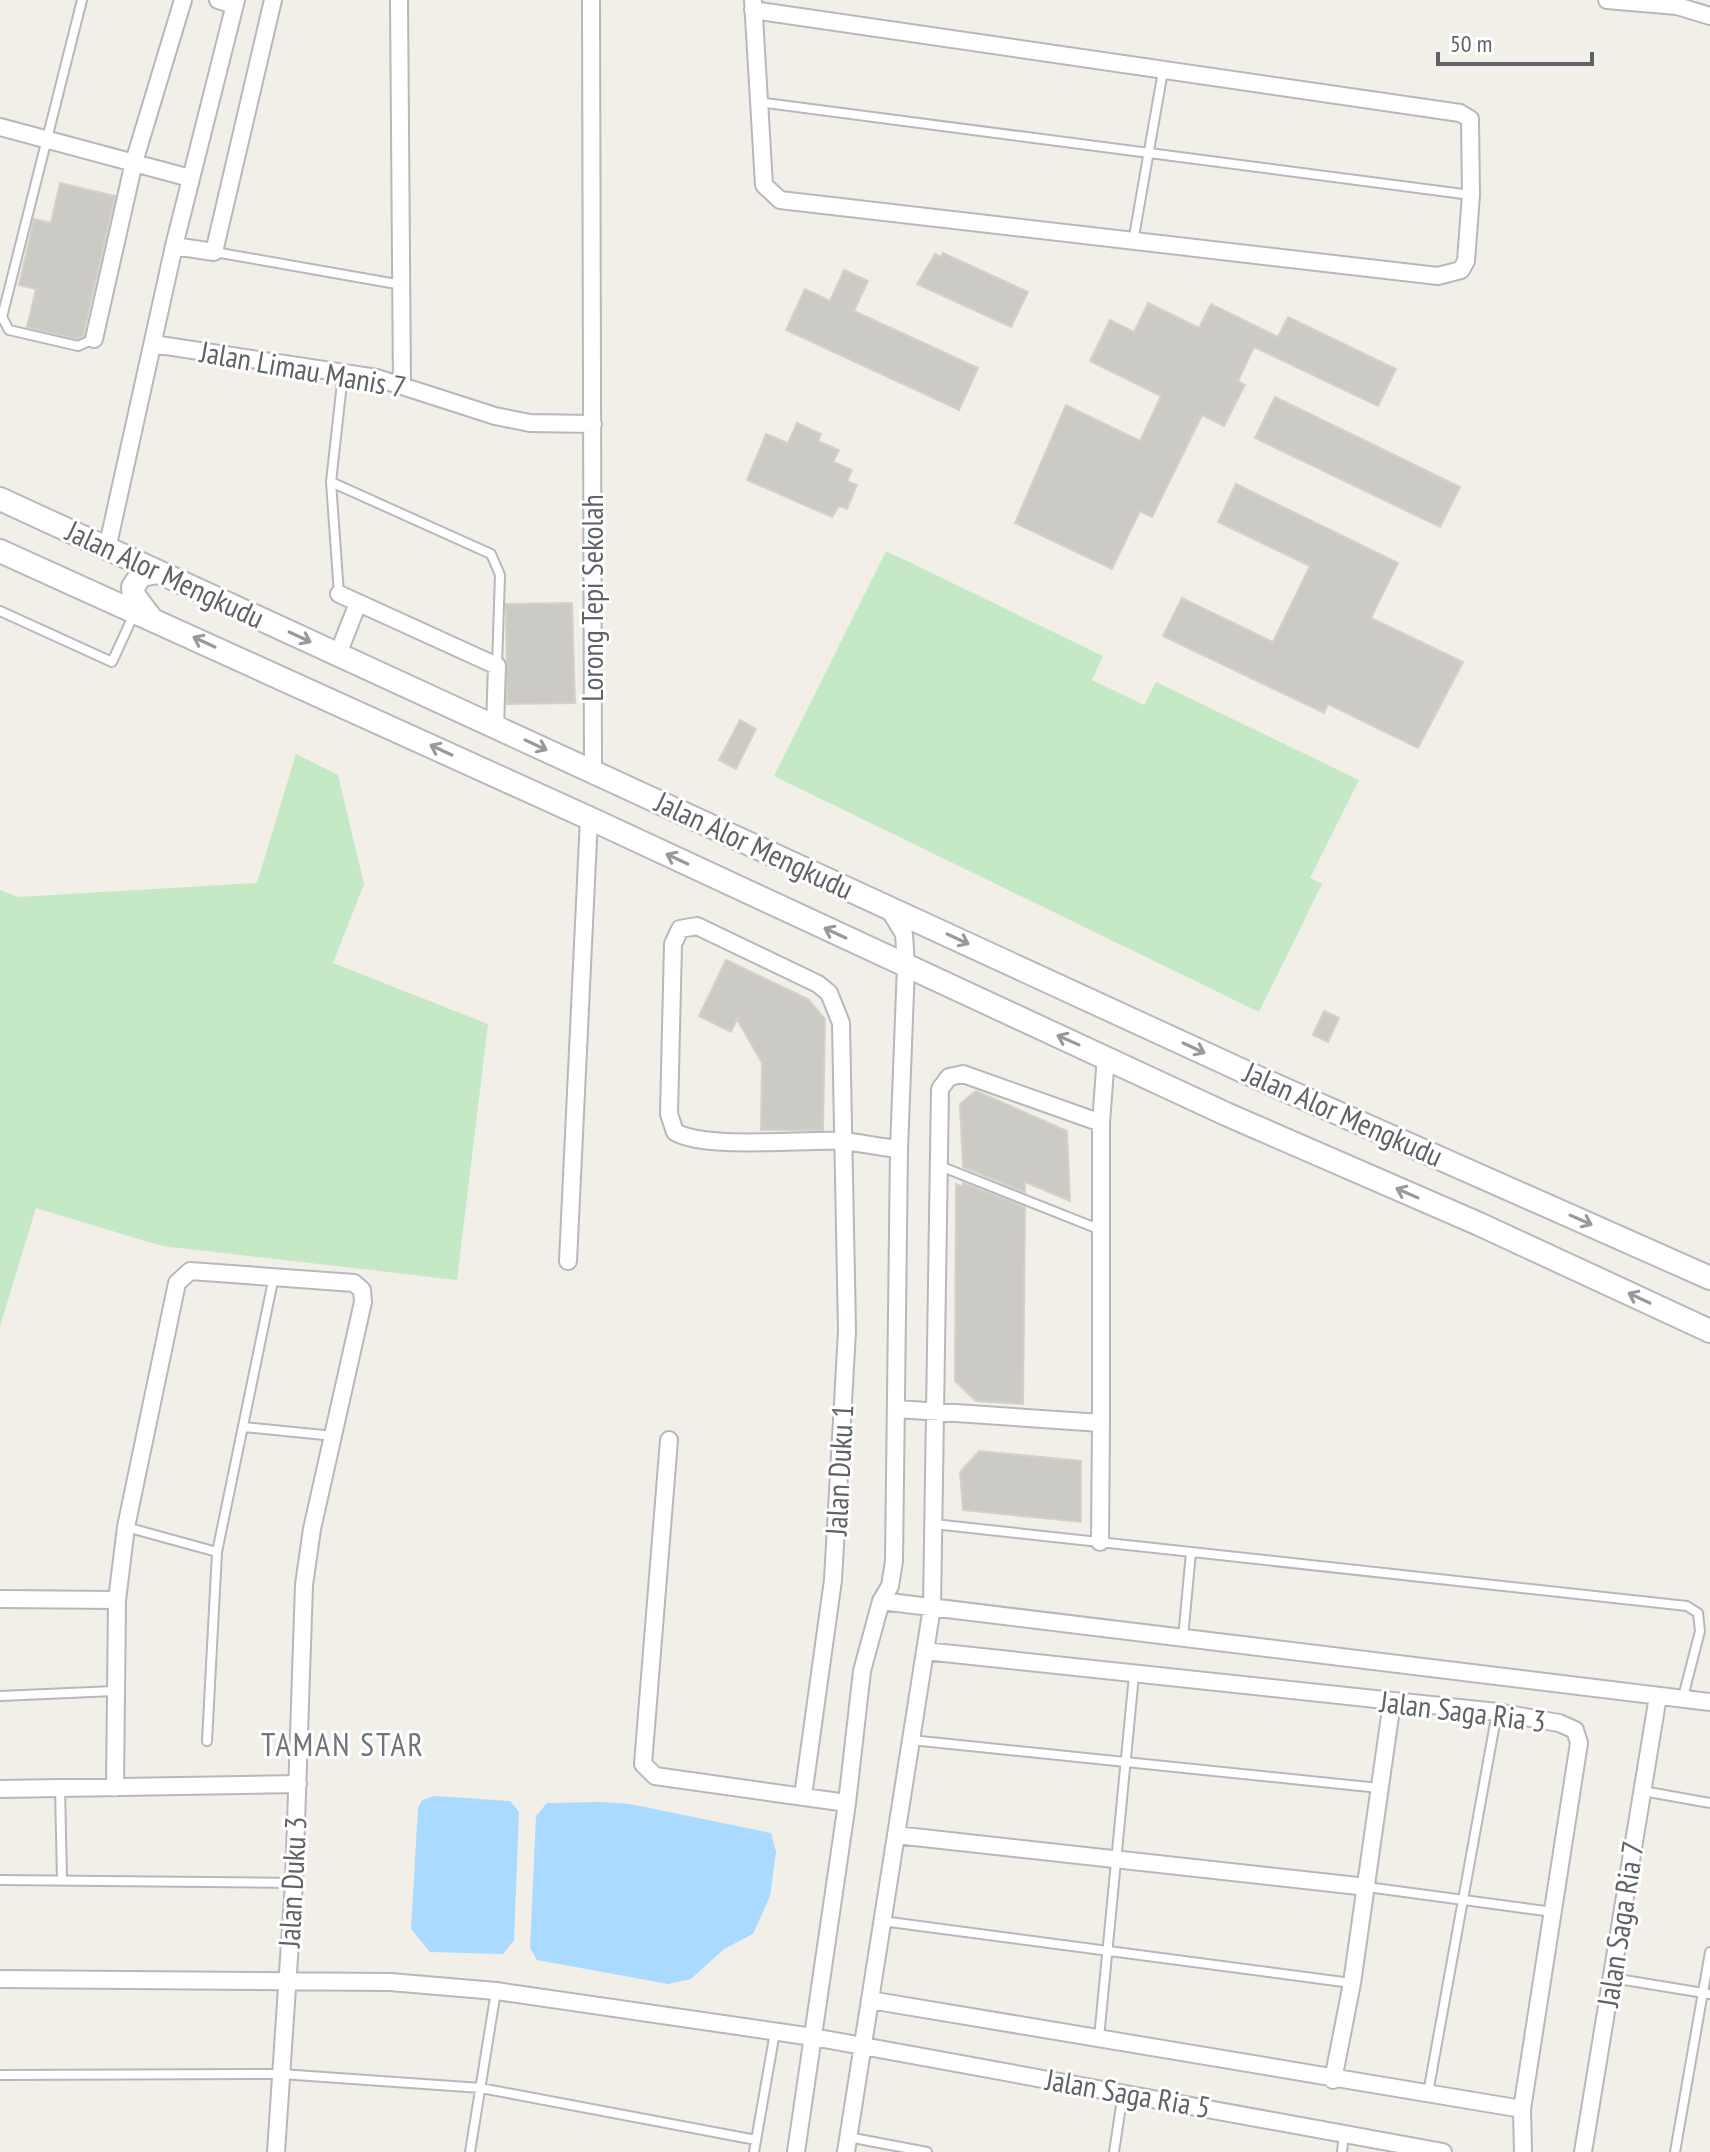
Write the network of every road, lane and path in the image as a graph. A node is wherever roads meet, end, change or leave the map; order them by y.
1 (82, 0) edge
2 (183, 0) edge
3 (273, 0) edge
4 (399, 0) edge
5 (591, 0) edge
6 (1607, 0) edge
7 (229, 2) edge
8 (753, 5) edge
9 (1710, 16) edge
10 (1163, 71) junction
11 (758, 102) junction
12 (0, 127) edge
13 (48, 139) junction
14 (1148, 155) junction
15 (134, 162) junction
16 (190, 178) junction
17 (1471, 195) junction
18 (1133, 242) junction
19 (174, 246) junction
20 (214, 252) junction
21 (403, 285) junction
22 (94, 339) joint
23 (153, 344) junction
24 (343, 373) junction
25 (402, 386) junction
26 (593, 424) junction
27 (331, 482) junction
28 (0, 499) edge
29 (107, 549) junction
30 (0, 551) edge
31 (158, 572) junction
32 (339, 594) joint
33 (358, 603) junction
34 (0, 611) edge
35 (142, 615) junction
36 (338, 654) junction
37 (497, 666) junction
38 (495, 727) junction
39 (593, 772) junction
40 (589, 818) junction
41 (887, 907) junction
42 (906, 966) junction
43 (1106, 1056) junction
44 (1101, 1123) junction
45 (844, 1141) junction
46 (899, 1149) junction
47 (940, 1166) junction
48 (1101, 1230) junction
49 (568, 1261) dead end
50 (274, 1276) junction
51 (1710, 1278) edge
52 (1710, 1331) edge
53 (897, 1409) junction
54 (935, 1412) junction
55 (1101, 1423) junction
56 (243, 1427) junction
57 (335, 1436) junction
58 (669, 1440) dead end
59 (934, 1524) junction
60 (126, 1527) junction
61 (1100, 1542) junction
62 (217, 1552) junction
63 (1191, 1552) junction
64 (0, 1599) edge
65 (117, 1600) junction
66 (881, 1601) junction
67 (932, 1607) junction
68 (1183, 1638) junction
69 (925, 1651) junction
70 (1134, 1675) junction
71 (114, 1691) junction
72 (0, 1696) edge
73 (1658, 1696) junction
74 (1683, 1697) junction
75 (1392, 1702) junction
76 (1710, 1702) edge
77 (1497, 1712) junction
78 (911, 1740) junction
79 (207, 1741) dead end
80 (1126, 1764) junction
81 (298, 1784) junction
82 (60, 1788) junction
83 (115, 1788) junction
84 (1379, 1788) junction
85 (0, 1789) edge
86 (1643, 1791) junction
87 (803, 1796) junction
88 (847, 1803) junction
89 (1710, 1803) edge
90 (896, 1835) junction
91 (1117, 1859) junction
92 (62, 1879) junction
93 (0, 1880) edge
94 (294, 1883) junction
95 (1367, 1887) junction
96 (1464, 1901) junction
97 (1554, 1912) junction
98 (882, 1921) junction
99 (1109, 1952) junction
100 (1710, 1952) edge
101 (1612, 1978) junction
102 (0, 1979) edge
103 (288, 1980) junction
104 (1352, 1983) junction
105 (496, 1991) junction
106 (1706, 1993) edge
107 (870, 2000) junction
108 (775, 2032) junction
109 (813, 2037) junction
110 (1099, 2039) junction
111 (863, 2046) junction
112 (281, 2074) junction
113 (0, 2075) edge
114 (1333, 2080) junction
115 (481, 2088) junction
116 (1123, 2093) junction
117 (1428, 2094) junction
118 (1522, 2109) junction
119 (1344, 2134) junction
120 (756, 2140) junction
121 (847, 2145) edge
122 (276, 2152) edge
123 (470, 2152) edge
124 (754, 2152) edge
125 (796, 2152) edge
126 (927, 2152) edge
127 (1114, 2152) edge
128 (1342, 2152) edge
129 (1443, 2152) edge
130 (1523, 2152) edge
131 (1583, 2152) edge
132 (1675, 2152) edge

1 - 13 lane
2 - 15 street
3 - 20 street
4 - 21 street
5 - 26 street, Lorong Tepi Sekolah
6 - 9 street
7 - 16 street
8 - 10 street
8 - 11 street
10 - 14 lane
10 - 17 street
11 - 14 lane
11 - 18 street
12 - 13 street
13 - 15 street
13 - 22 lane
14 - 17 lane
14 - 18 lane
15 - 16 street
15 - 22 street
16 - 19 street
17 - 18 street
19 - 20 street
19 - 23 street
20 - 21 lane
21 - 25 street
23 - 24 street, Jalan Limau Manis 7
23 - 29 street
24 - 25 street, Jalan Limau Manis 7
24 - 27 lane
25 - 26 street, Jalan Limau Manis 7
26 - 39 street, Lorong Tepi Sekolah
27 - 32 lane
27 - 37 lane
28 - 29 main road, Jalan Alor Mengkudu
29 - 31 main road, Jalan Alor Mengkudu
30 - 35 main road, Jalan Alor Mengkudu
31 - 35 main road
31 -> 36 main road, Jalan Alor Mengkudu
32 - 33 street
33 - 36 street
33 - 37 street
34 - 35 lane
40 -> 35 main road, Jalan Alor Mengkudu
36 - 38 main road, Jalan Alor Mengkudu
37 - 38 street
38 -> 39 main road, Jalan Alor Mengkudu
39 - 41 main road, Jalan Alor Mengkudu
42 -> 40 main road, Jalan Alor Mengkudu
40 - 49 street
41 - 42 street
41 -> 51 main road, Jalan Alor Mengkudu
43 -> 42 main road, Jalan Alor Mengkudu
42 - 46 street
43 - 44 street
52 -> 43 main road, Jalan Alor Mengkudu
44 - 47 street
44 - 48 street
45 - 45 street, Jalan Duku 1
45 - 46 street
45 - 87 street, Jalan Duku 1
46 - 53 street
47 - 48 lane
47 - 54 street
48 - 55 street
50 - 56 lane
50 - 57 street, Jalan Duku 3
50 - 60 street
53 - 54 street
53 - 66 street
54 - 55 street
54 - 59 street
55 - 61 street
56 - 57 lane
56 - 62 lane
57 - 81 street, Jalan Duku 3
58 - 87 street
59 - 61 lane
59 - 67 street
60 - 62 lane
60 - 65 street
61 - 63 lane
62 - 79 lane
63 - 68 lane
63 - 74 lane
64 - 65 street
65 - 71 street
66 - 67 street
66 - 88 street
67 - 68 street
67 - 69 street
68 - 73 street
69 - 70 street, Jalan Saga Ria 3
69 - 78 street
70 - 75 street, Jalan Saga Ria 3
70 - 80 lane
71 - 72 lane
71 - 83 street
73 - 74 street
73 - 86 street, Jalan Saga Ria 7
74 - 76 street
75 - 77 street, Jalan Saga Ria 3
75 - 84 street
77 - 96 lane
77 - 97 street, Jalan Saga Ria 3
78 - 80 lane
78 - 90 street
80 - 84 lane
80 - 91 lane
81 - 83 street
81 - 94 street, Jalan Duku 3
82 - 83 street
82 - 85 street
82 - 92 lane
84 - 95 street
86 - 89 lane
86 - 101 street, Jalan Saga Ria 7
87 - 88 street
88 - 109 street
90 - 91 street
90 - 98 street
91 - 95 street
91 - 99 lane
92 - 93 lane
92 - 94 lane
94 - 103 street, Jalan Duku 3
95 - 96 lane
95 - 104 street
96 - 97 lane
96 - 117 lane
97 - 118 street, Jalan Saga Ria 3
98 - 99 lane
98 - 107 street
99 - 104 lane
99 - 110 lane
100 - 106 lane
101 - 106 lane
101 - 131 street, Jalan Saga Ria 7
102 - 103 street, Jalan Saga Ria 5
103 - 105 street, Jalan Saga Ria 5
103 - 112 street, Jalan Duku 3
104 - 114 street
105 - 108 street, Jalan Saga Ria 5
105 - 115 lane
106 - 132 lane
107 - 110 street
107 - 111 street
108 - 109 street, Jalan Saga Ria 5
108 - 120 lane
109 - 111 street, Jalan Saga Ria 5
109 - 125 street
110 - 114 street
111 - 116 street, Jalan Saga Ria 5
111 - 121 street
112 - 113 lane
112 - 115 lane
112 - 122 street, Jalan Duku 3
114 - 117 street
115 - 120 lane
115 - 123 lane
116 - 119 street, Jalan Saga Ria 5
116 - 127 lane
117 - 118 street
118 - 130 street, Jalan Saga Ria 3
119 - 128 lane
119 - 129 street, Jalan Saga Ria 5
120 - 124 lane
121 - 126 lane

